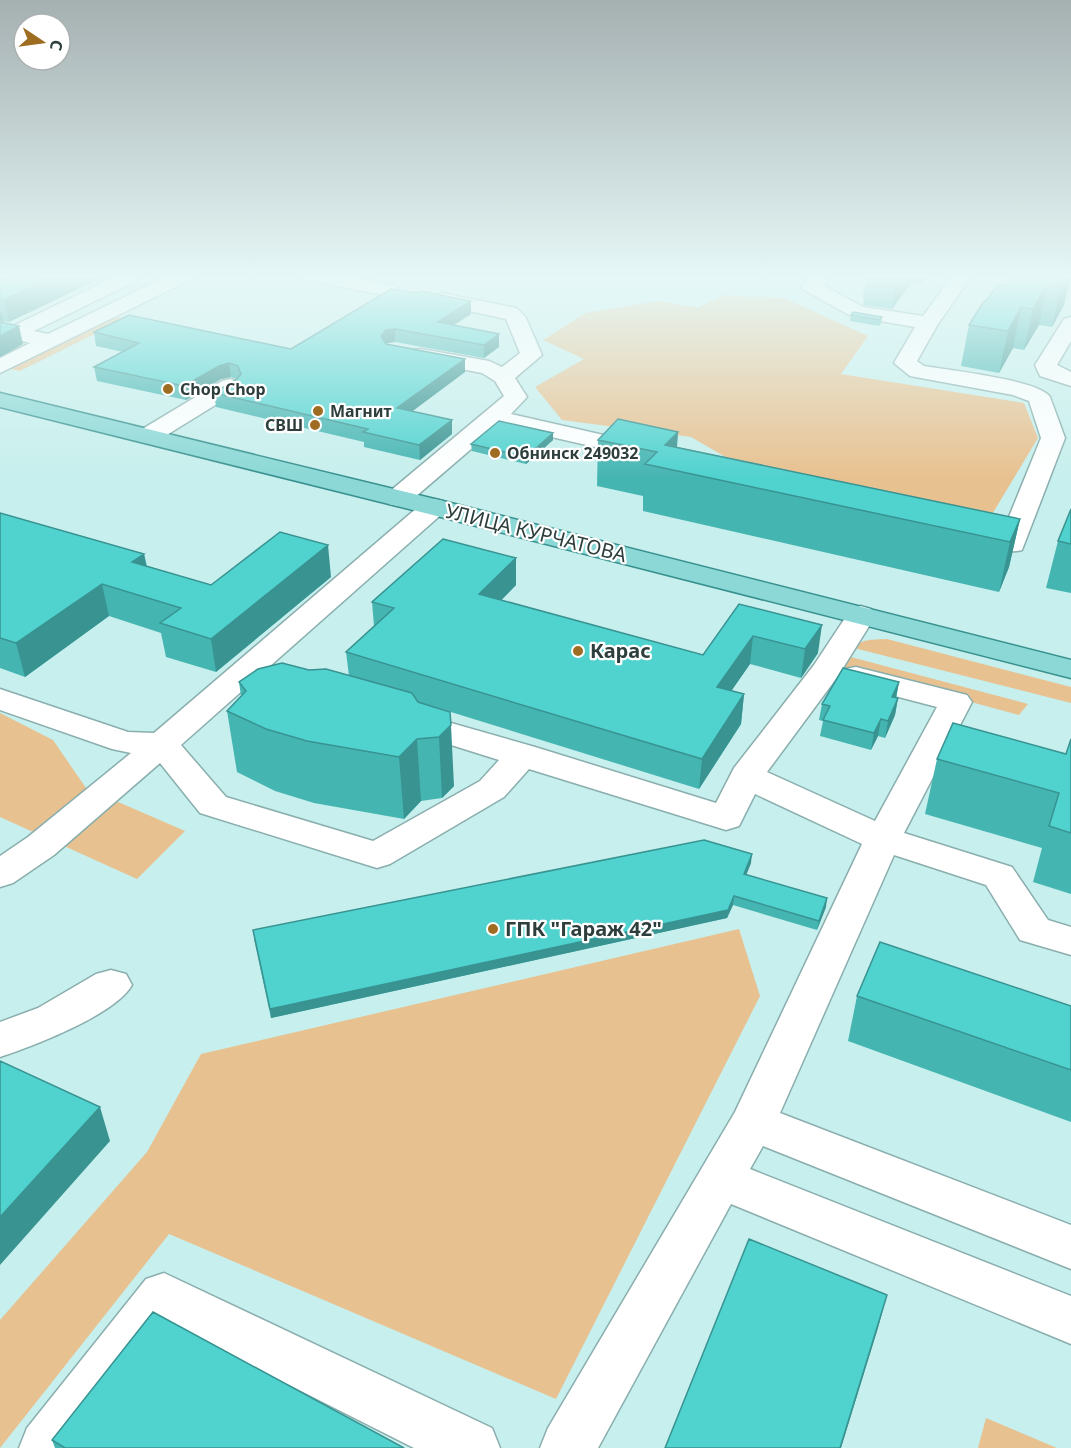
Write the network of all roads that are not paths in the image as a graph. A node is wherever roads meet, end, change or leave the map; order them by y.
1 (47, 343) edge
2 (526, 343) edge
3 (917, 343) edge
4 (1059, 343) edge
5 (395, 350) edge
6 (0, 366) edge
7 (503, 376) junction
8 (1066, 378) edge
9 (230, 386) edge
10 (1029, 393) junction
11 (0, 400) edge
12 (494, 417) junction
13 (148, 436) junction
14 (662, 456) edge
15 (398, 498) junction
16 (434, 507) junction
17 (960, 532) edge
18 (861, 615) junction
19 (827, 669) junction
20 (1071, 669) edge
21 (246, 673) junction
22 (279, 683) edge
23 (0, 699) edge
24 (379, 712) edge
25 (162, 744) junction
26 (523, 754) junction
27 (746, 776) junction
28 (883, 839) junction
29 (0, 874) edge
30 (1071, 941) edge
31 (111, 985) dead end
32 (0, 1040) edge
33 (753, 1122) junction
34 (722, 1179) junction
35 (1071, 1247) edge
36 (1071, 1320) edge
37 (47, 1448) edge
38 (472, 1448) edge
39 (568, 1448) edge

1 - 6 street
2 - 7 street
3 - 10 street
4 - 8 street
5 - 7 street
7 - 12 street
8 - 10 street
9 - 13 street
10 - 17 street
11 - 13 main road, УЛИЦА КУРЧАТОВА
12 - 14 street
12 - 15 street
13 - 15 main road, УЛИЦА КУРЧАТОВА
15 - 16 main road, УЛИЦА КУРЧАТОВА
16 - 18 main road, УЛИЦА КУРЧАТОВА
16 - 21 street
18 - 19 street
18 - 20 main road, УЛИЦА КУРЧАТОВА
19 - 27 street
19 - 28 street
21 - 22 street
21 - 25 street
23 - 25 street
24 - 26 street
25 - 26 street
25 - 29 street
26 - 27 street
27 - 28 street
28 - 30 street
28 - 33 street
31 - 32 street
33 - 34 street
33 - 35 street
34 - 36 street
34 - 39 street
37 - 38 street

